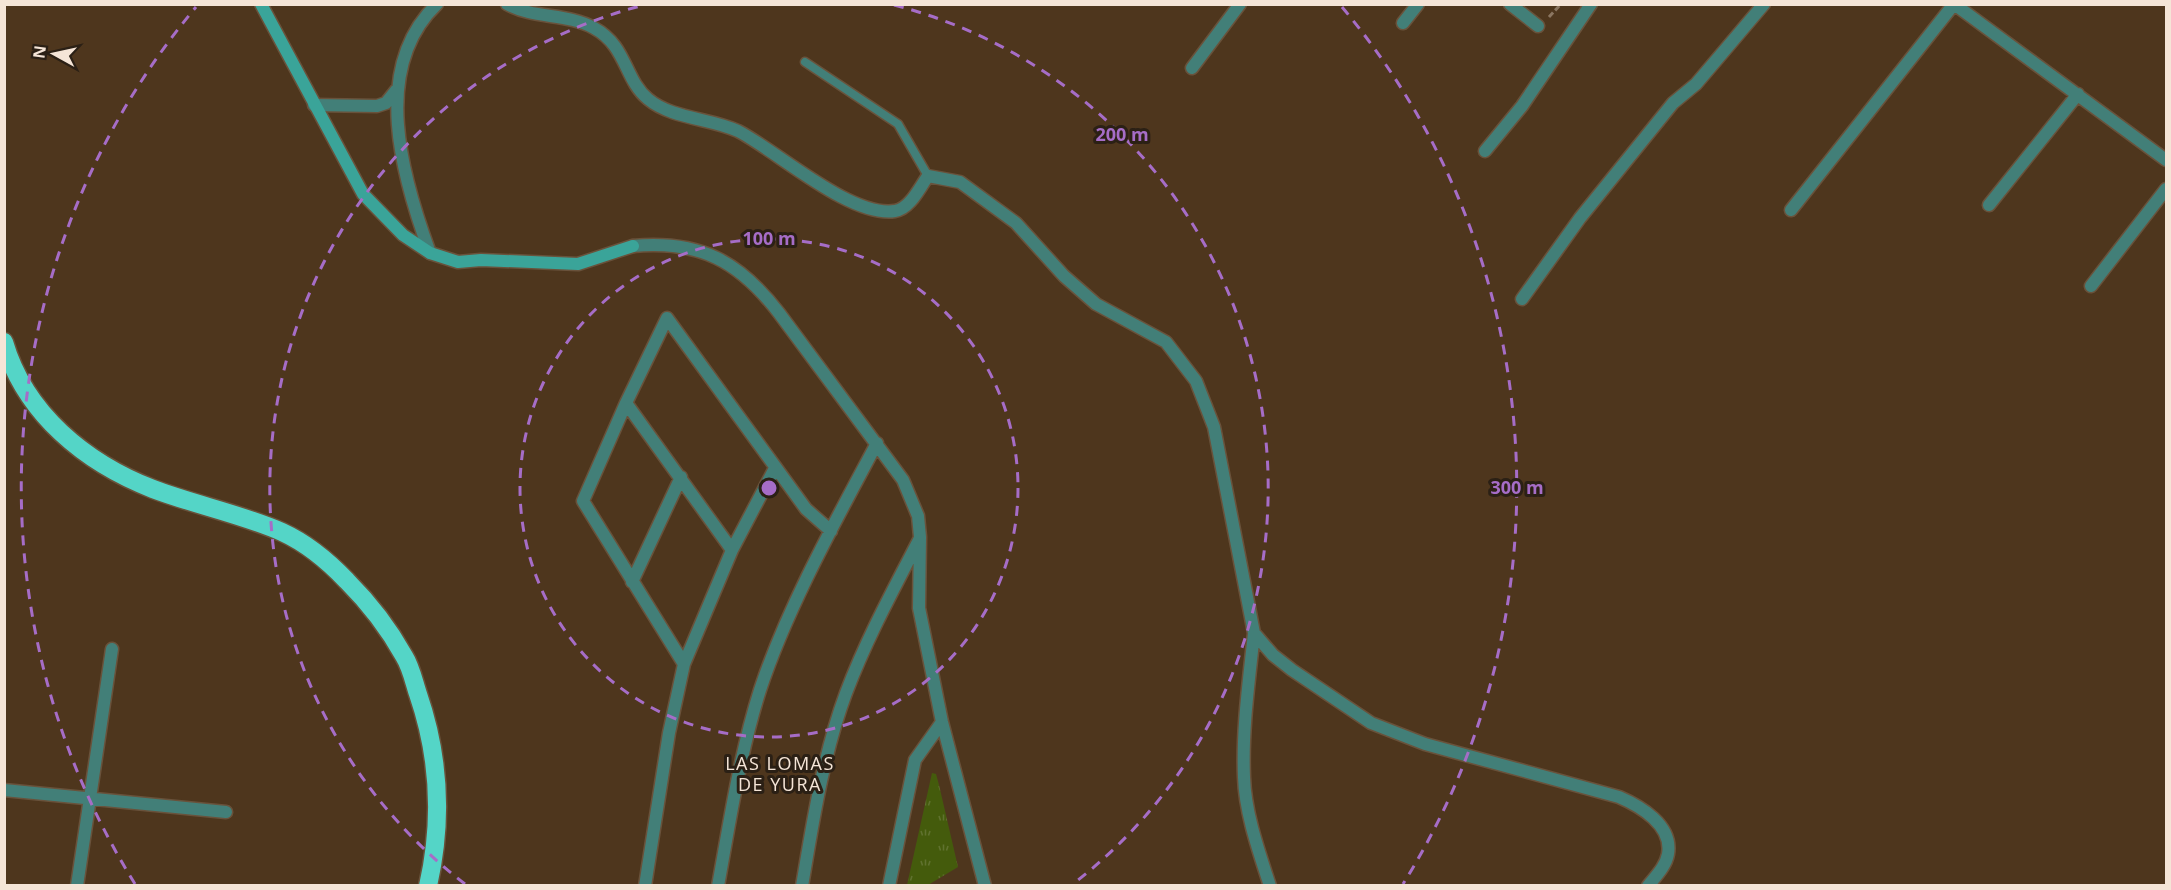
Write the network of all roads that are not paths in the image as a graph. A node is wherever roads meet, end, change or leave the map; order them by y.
1 (261, 4) edge
2 (437, 4) edge
3 (507, 4) edge
4 (1240, 4) edge
5 (1418, 4) edge
6 (1510, 4) edge
7 (1591, 4) edge
8 (1764, 4) edge
9 (1954, 5) edge
10 (1403, 23) dead end
11 (1538, 26) dead end
12 (805, 62) dead end
13 (1192, 68) dead end
14 (398, 87) junction
15 (2078, 94) junction
16 (314, 105) junction
17 (1485, 151) dead end
18 (2166, 160) edge
19 (928, 176) junction
20 (2166, 189) edge
21 (1989, 205) dead end
22 (1791, 210) dead end
23 (429, 253) junction
24 (2091, 286) dead end
25 (1522, 299) dead end
26 (4, 342) edge
27 (626, 403) junction
28 (877, 443) junction
29 (775, 468) junction
30 (681, 477) junction
31 (831, 531) junction
32 (920, 537) junction
33 (732, 550) junction
34 (632, 582) junction
35 (1254, 633) junction
36 (112, 649) dead end
37 (684, 664) junction
38 (942, 722) junction
39 (4, 790) edge
40 (90, 799) junction
41 (226, 812) dead end
42 (77, 885) edge
43 (428, 885) edge
44 (645, 885) edge
45 (718, 885) edge
46 (802, 885) edge
47 (889, 885) edge
48 (985, 885) edge
49 (1270, 885) edge
50 (1648, 885) edge

1 - 16 street
2 - 14 street
3 - 19 street
4 - 13 street
5 - 10 street
6 - 11 street
7 - 17 street
8 - 25 street
9 - 15 street
9 - 22 street
12 - 19 lane
14 - 16 street
14 - 23 street
15 - 18 street
15 - 21 street
16 - 23 street
19 - 35 street
20 - 24 street
23 - 28 street
26 - 43 highway
27 - 29 street
27 - 30 street
27 - 34 street
28 - 31 street
28 - 32 street
29 - 31 street
29 - 33 street
30 - 33 street
30 - 34 street
31 - 45 street
32 - 38 street
32 - 46 street
33 - 37 street
34 - 37 street
35 - 49 street
35 - 50 street
36 - 40 street
37 - 44 street
38 - 47 street
38 - 48 street
39 - 40 street
40 - 41 street
40 - 42 street

